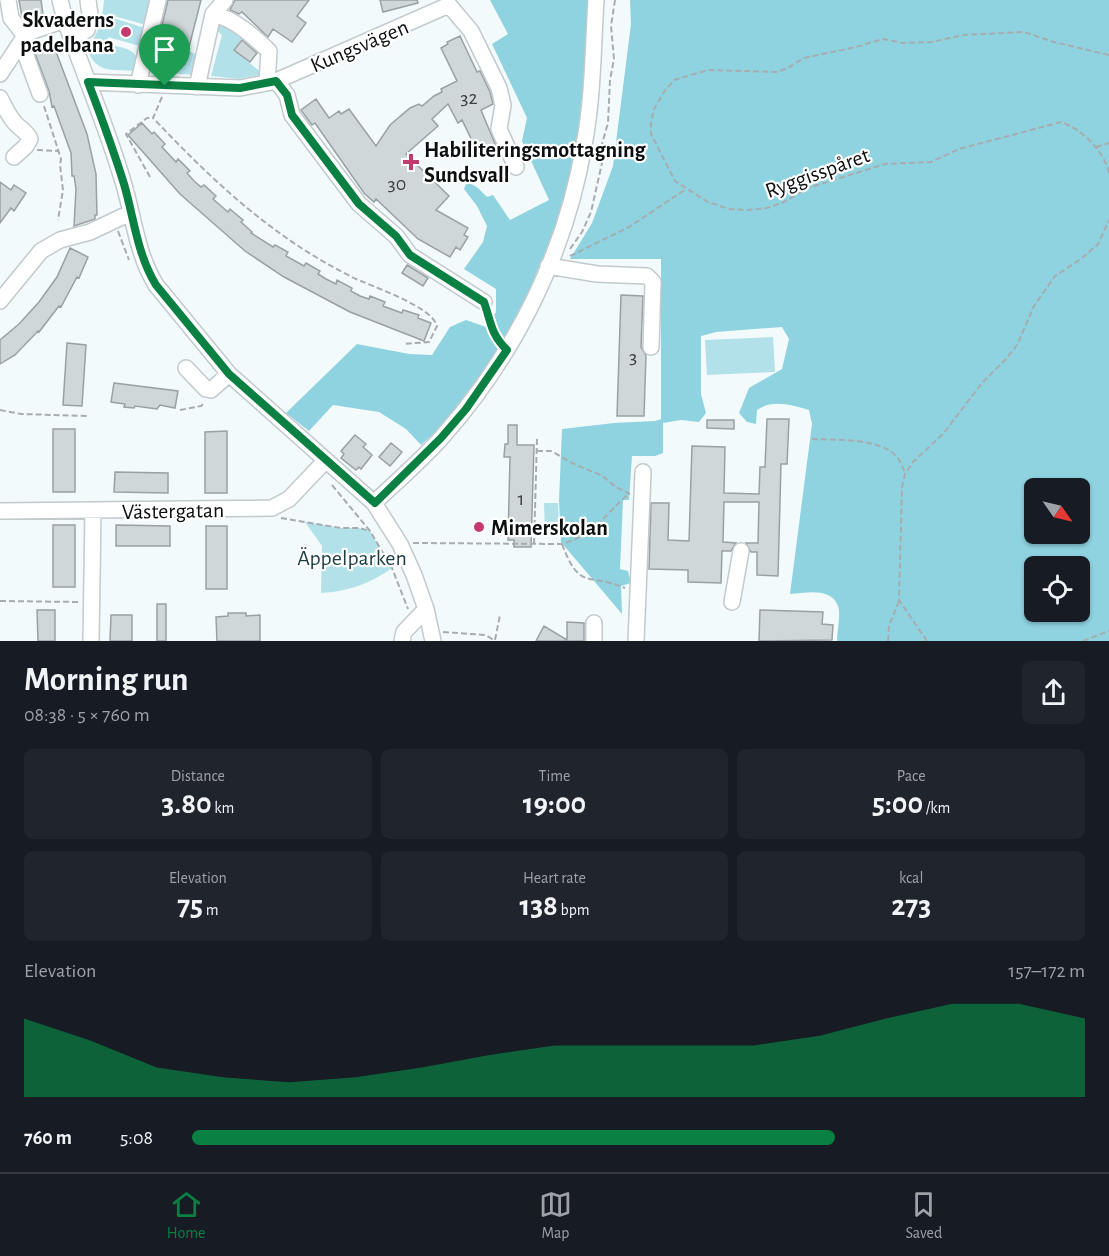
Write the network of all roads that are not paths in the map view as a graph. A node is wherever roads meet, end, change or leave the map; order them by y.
1 (8, 0) edge
2 (60, 0) edge
3 (88, 0) edge
4 (158, 0) edge
5 (225, 0) edge
6 (596, 0) edge
7 (440, 6) edge
8 (213, 14) junction
9 (64, 20) junction
10 (22, 39) junction
11 (71, 39) junction
12 (0, 74) edge
13 (88, 82) junction
14 (272, 82) junction
15 (138, 85) junction
16 (196, 87) junction
17 (40, 94) road end
18 (0, 98) edge
19 (14, 157) dead end
20 (516, 167) dead end
21 (130, 213) junction
22 (548, 266) junction
23 (0, 302) edge
24 (484, 302) road end
25 (651, 346) dead end
26 (186, 368) dead end
27 (229, 374) junction
28 (326, 460) junction
29 (643, 472) dead end
30 (375, 503) junction
31 (0, 511) edge
32 (93, 511) junction
33 (741, 551) dead end
34 (732, 602) dead end
35 (426, 609) junction
36 (594, 623) dead end
37 (432, 636) edge
38 (91, 641) edge
39 (402, 641) edge
40 (594, 641) edge
41 (636, 641) edge

1 - 10 street
2 - 9 street
3 - 11 street
4 - 15 street
5 - 8 street
6 - 22 street
7 - 14 street, Kungsvägen
7 - 20 street
8 - 14 street
8 - 16 street
9 - 10 street
9 - 11 street
10 - 12 street
10 - 17 street
11 - 13 street
13 - 15 street, Kungsvägen
13 - 21 street
14 - 16 street, Kungsvägen
14 - 24 street
15 - 16 street, Kungsvägen
18 - 19 street
21 - 23 street
21 - 27 street
22 - 25 street
22 - 30 street
26 - 27 street
27 - 28 street
28 - 30 street
28 - 32 street, Västergatan
29 - 41 street
30 - 35 street
31 - 32 street, Västergatan
32 - 38 street
33 - 34 street
35 - 37 street
35 - 39 street
36 - 40 street

